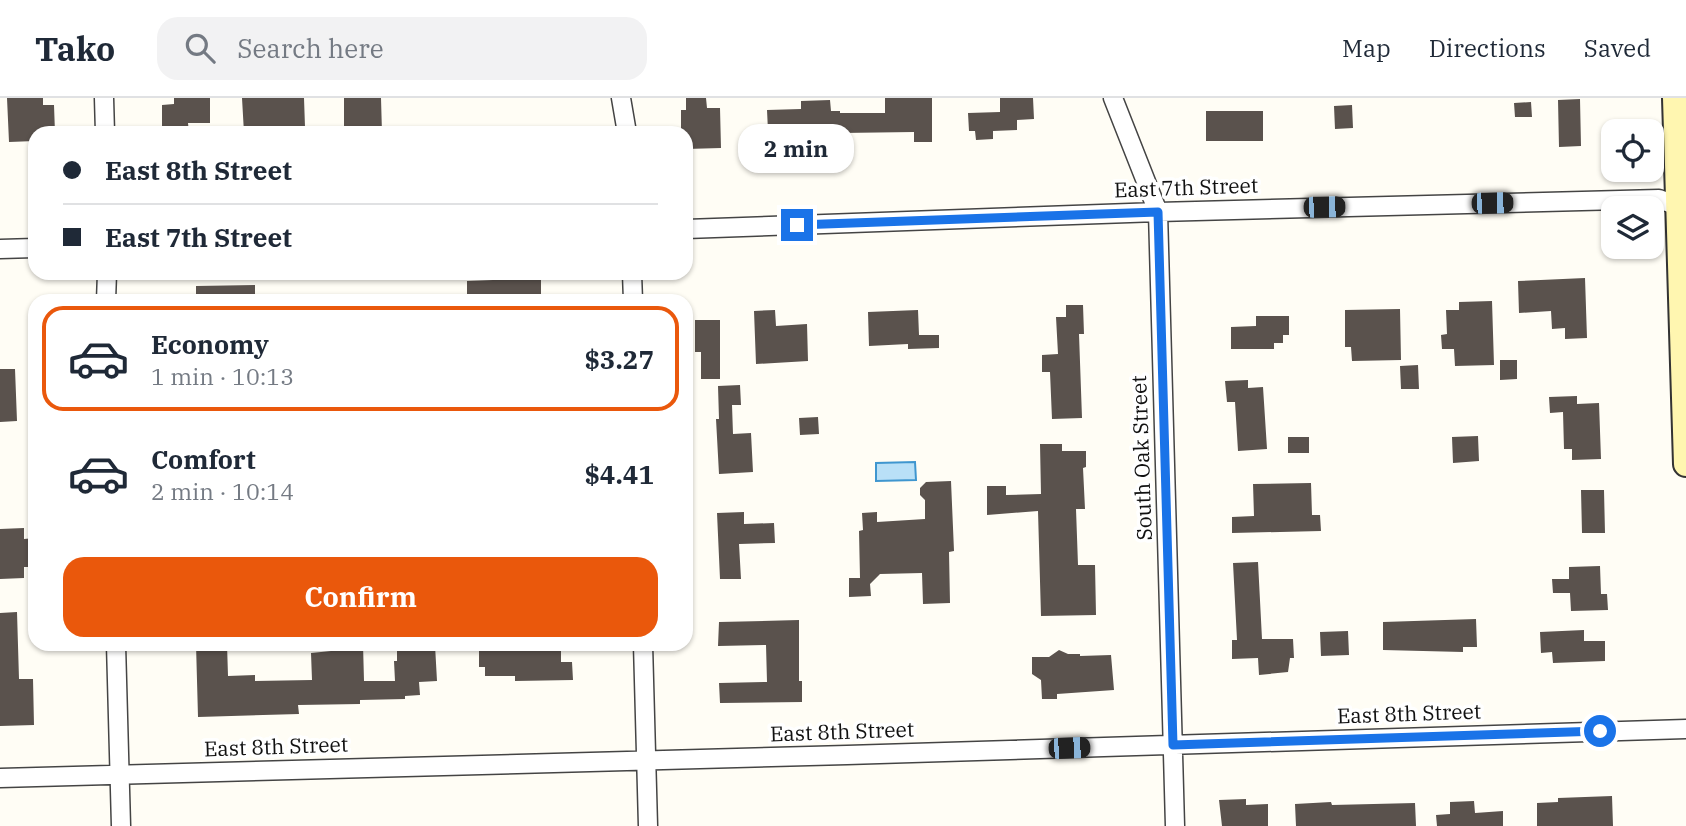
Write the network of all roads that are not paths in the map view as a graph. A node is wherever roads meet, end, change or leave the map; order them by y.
1 (104, 98) edge
2 (621, 98) edge
3 (1113, 98) edge
4 (1675, 98) edge
5 (105, 126) edge
6 (626, 126) edge
7 (1682, 208) edge
8 (1158, 212) junction
9 (693, 229) edge
10 (28, 248) edge
11 (0, 249) edge
12 (1686, 464) edge
13 (116, 651) edge
14 (643, 651) edge
15 (1686, 729) edge
16 (1173, 745) junction
17 (646, 760) junction
18 (120, 775) junction
19 (0, 778) edge
20 (121, 826) edge
21 (648, 826) edge
22 (1175, 826) edge

1 - 5 street
2 - 6 street
3 - 8 street, South Oak Street
4 - 7 main road
7 - 8 street, East 7th Street
7 - 12 main road
8 - 9 street, East 7th Street
8 - 16 street, South Oak Street
10 - 11 street
13 - 18 street
14 - 17 street
15 - 16 street, East 8th Street
16 - 17 street, East 8th Street
16 - 22 street, South Oak Street
17 - 18 street, East 8th Street
17 - 21 street
18 - 19 street, East 8th Street
18 - 20 street

